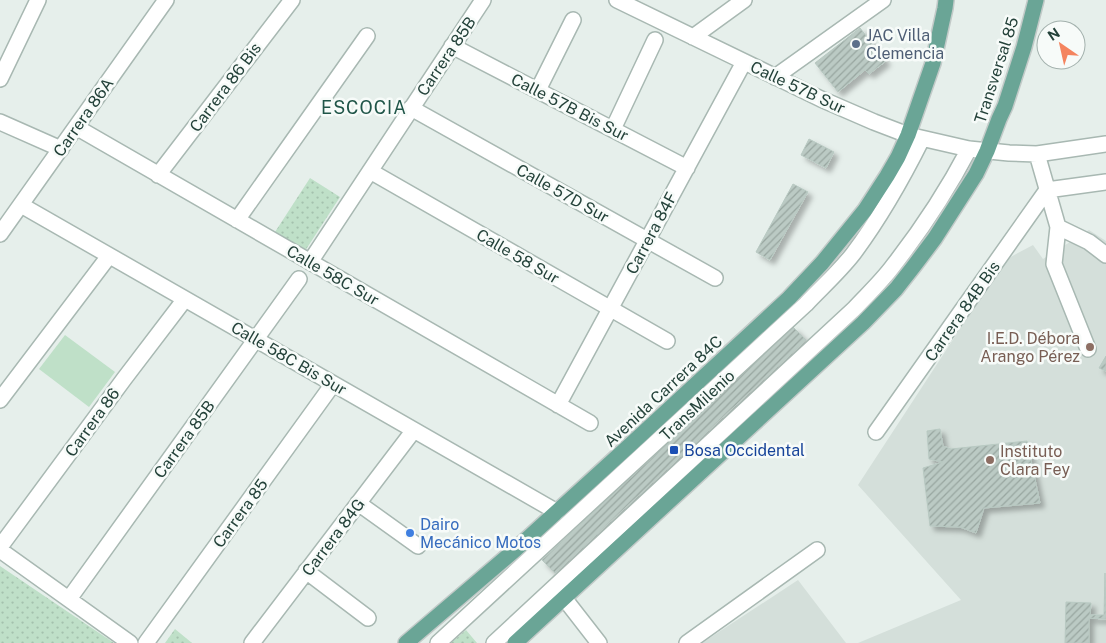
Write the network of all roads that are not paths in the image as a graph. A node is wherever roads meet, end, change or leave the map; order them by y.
1 (38, 0) edge
2 (166, 0) edge
3 (292, 0) edge
4 (483, 0) edge
5 (617, 0) edge
6 (744, 0) edge
7 (883, 0) edge
8 (946, 0) edge
9 (1036, 0) edge
10 (573, 20) dead end
11 (367, 36) dead end
12 (693, 37) junction
13 (655, 40) dead end
14 (452, 46) junction
15 (744, 62) junction
16 (775, 77) junction
17 (0, 80) edge
18 (538, 90) junction
19 (411, 108) junction
20 (0, 122) edge
21 (76, 127) junction
22 (613, 129) junction
23 (915, 137) junction
24 (1106, 144) edge
25 (60, 149) junction
26 (970, 149) junction
27 (987, 151) junction
28 (1037, 154) junction
29 (687, 168) junction
30 (370, 171) junction
31 (158, 175) junction
32 (1106, 182) edge
33 (1047, 190) junction
34 (21, 205) junction
35 (237, 220) junction
36 (1058, 227) junction
37 (1, 230) edge
38 (648, 240) junction
39 (1106, 255) edge
40 (110, 256) junction
41 (310, 262) junction
42 (715, 278) dead end
43 (299, 279) dead end
44 (185, 299) junction
45 (610, 308) junction
46 (256, 339) junction
47 (667, 340) dead end
48 (1088, 349) dead end
49 (333, 384) junction
50 (0, 400) edge
51 (558, 405) junction
52 (590, 423) dead end
53 (414, 430) junction
54 (876, 432) dead end
55 (358, 503) junction
56 (556, 512) junction
57 (418, 546) dead end
58 (0, 549) edge
59 (817, 550) dead end
60 (306, 571) junction
61 (564, 598) junction
62 (69, 599) junction
63 (368, 618) dead end
64 (130, 643) edge
65 (146, 643) edge
66 (252, 643) edge
67 (406, 643) edge
68 (438, 643) edge
69 (494, 643) edge
70 (515, 643) edge
71 (599, 643) edge
72 (687, 643) edge

1 - 17 street
2 - 21 street, Carrera 86A
3 - 31 street, Carrera 86 Bis
4 - 14 street, Carrera 85B
5 - 12 street, Calle 57B Sur
6 - 12 street
7 - 16 street
8 - 23 main road
9 - 27 main road, Transversal 85
10 - 18 street
11 - 35 street
12 - 15 street, Calle 57B Sur
13 - 22 street
14 - 18 street, Calle 57B Bis Sur
14 - 19 street, Carrera 85B
15 - 16 street, Calle 57B Sur
15 - 29 street, Carrera 84F
16 - 23 street, Calle 57B Sur
18 - 22 street, Calle 57B Bis Sur
19 - 30 street, Carrera 85B
19 - 38 street, Calle 57D Sur
20 - 25 street
21 - 25 street, Carrera 86A
21 - 31 street, Calle 58C Sur
22 - 29 street, Calle 57B Bis Sur
23 - 26 street, Calle 57B Sur
23 - 56 main road, Avenida Carrera 84C
23 - 68 street, TransMilenio
24 - 28 street, Calle 57B Sur
25 - 34 street, Carrera 86A
26 - 27 street, Calle 57B Sur
26 - 69 street
27 - 28 street, Calle 57B Sur
27 - 61 main road
28 - 33 street
29 - 38 street, Carrera 84F
30 - 41 street, Carrera 85B
30 - 45 street, Calle 58 Sur
31 - 35 street, Calle 58C Sur
32 - 33 street
33 - 36 street
33 - 54 street, Carrera 84B Bis
34 - 37 street, Carrera 86A
34 - 40 street, Calle 58C Bis Sur
35 - 41 street, Calle 58C Sur
36 - 39 street
36 - 48 street
38 - 42 street, Calle 57D Sur
38 - 45 street, Carrera 84F
40 - 44 street, Calle 58C Bis Sur
40 - 50 street
41 - 51 street, Calle 58C Sur
43 - 46 street, Carrera 85B
44 - 46 street, Calle 58C Bis Sur
44 - 58 street, Carrera 86
45 - 47 street, Calle 58 Sur
45 - 51 street, Carrera 84F
46 - 49 street, Calle 58C Bis Sur
46 - 62 street, Carrera 85B
49 - 53 street, Calle 58C Bis Sur
49 - 65 street, Carrera 85
51 - 52 street, Calle 58C Sur
53 - 55 street, Carrera 84G
53 - 56 street, Calle 58C Bis Sur
55 - 57 street
55 - 60 street, Carrera 84G
56 - 67 main road, Avenida Carrera 84C
58 - 62 street
59 - 72 street
60 - 63 street
60 - 66 street, Carrera 84G
61 - 70 main road
61 - 71 street
62 - 64 street

